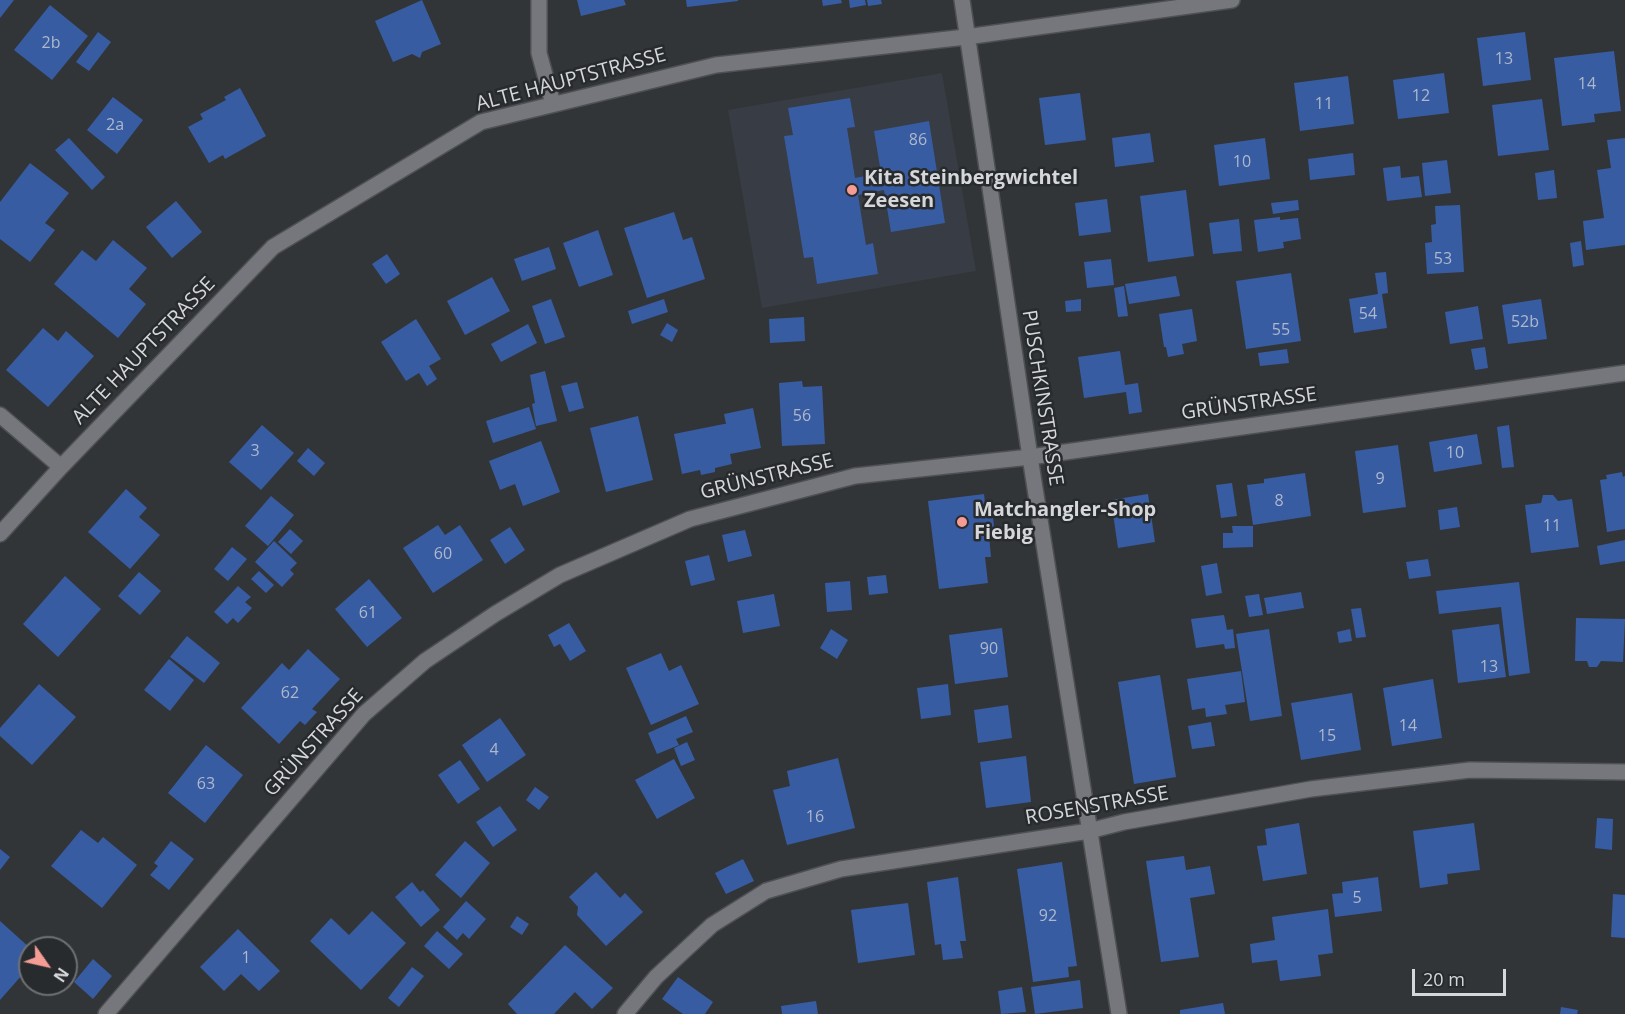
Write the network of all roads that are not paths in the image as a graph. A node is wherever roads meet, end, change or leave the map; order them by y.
1 (539, 0) edge
2 (962, 0) edge
3 (1232, 0) edge
4 (966, 37) junction
5 (554, 104) junction
6 (1625, 373) edge
7 (0, 415) edge
8 (1029, 457) junction
9 (61, 467) junction
10 (0, 534) edge
11 (1625, 772) edge
12 (1089, 831) junction
13 (106, 1014) edge
14 (625, 1014) edge
15 (1119, 1014) edge

1 - 5 street
2 - 4 street, PUSCHKINSTRASSE
3 - 4 street, ALTE HAUPTSTRASSE
4 - 5 street, ALTE HAUPTSTRASSE
4 - 8 street, PUSCHKINSTRASSE
5 - 9 street, ALTE HAUPTSTRASSE
6 - 8 street, GRÜNSTRASSE
7 - 9 street
8 - 12 street, PUSCHKINSTRASSE
8 - 13 street, GRÜNSTRASSE
9 - 10 street, ALTE HAUPTSTRASSE
11 - 12 street, ROSENSTRASSE
12 - 14 street, ROSENSTRASSE
12 - 15 street, PUSCHKINSTRASSE

